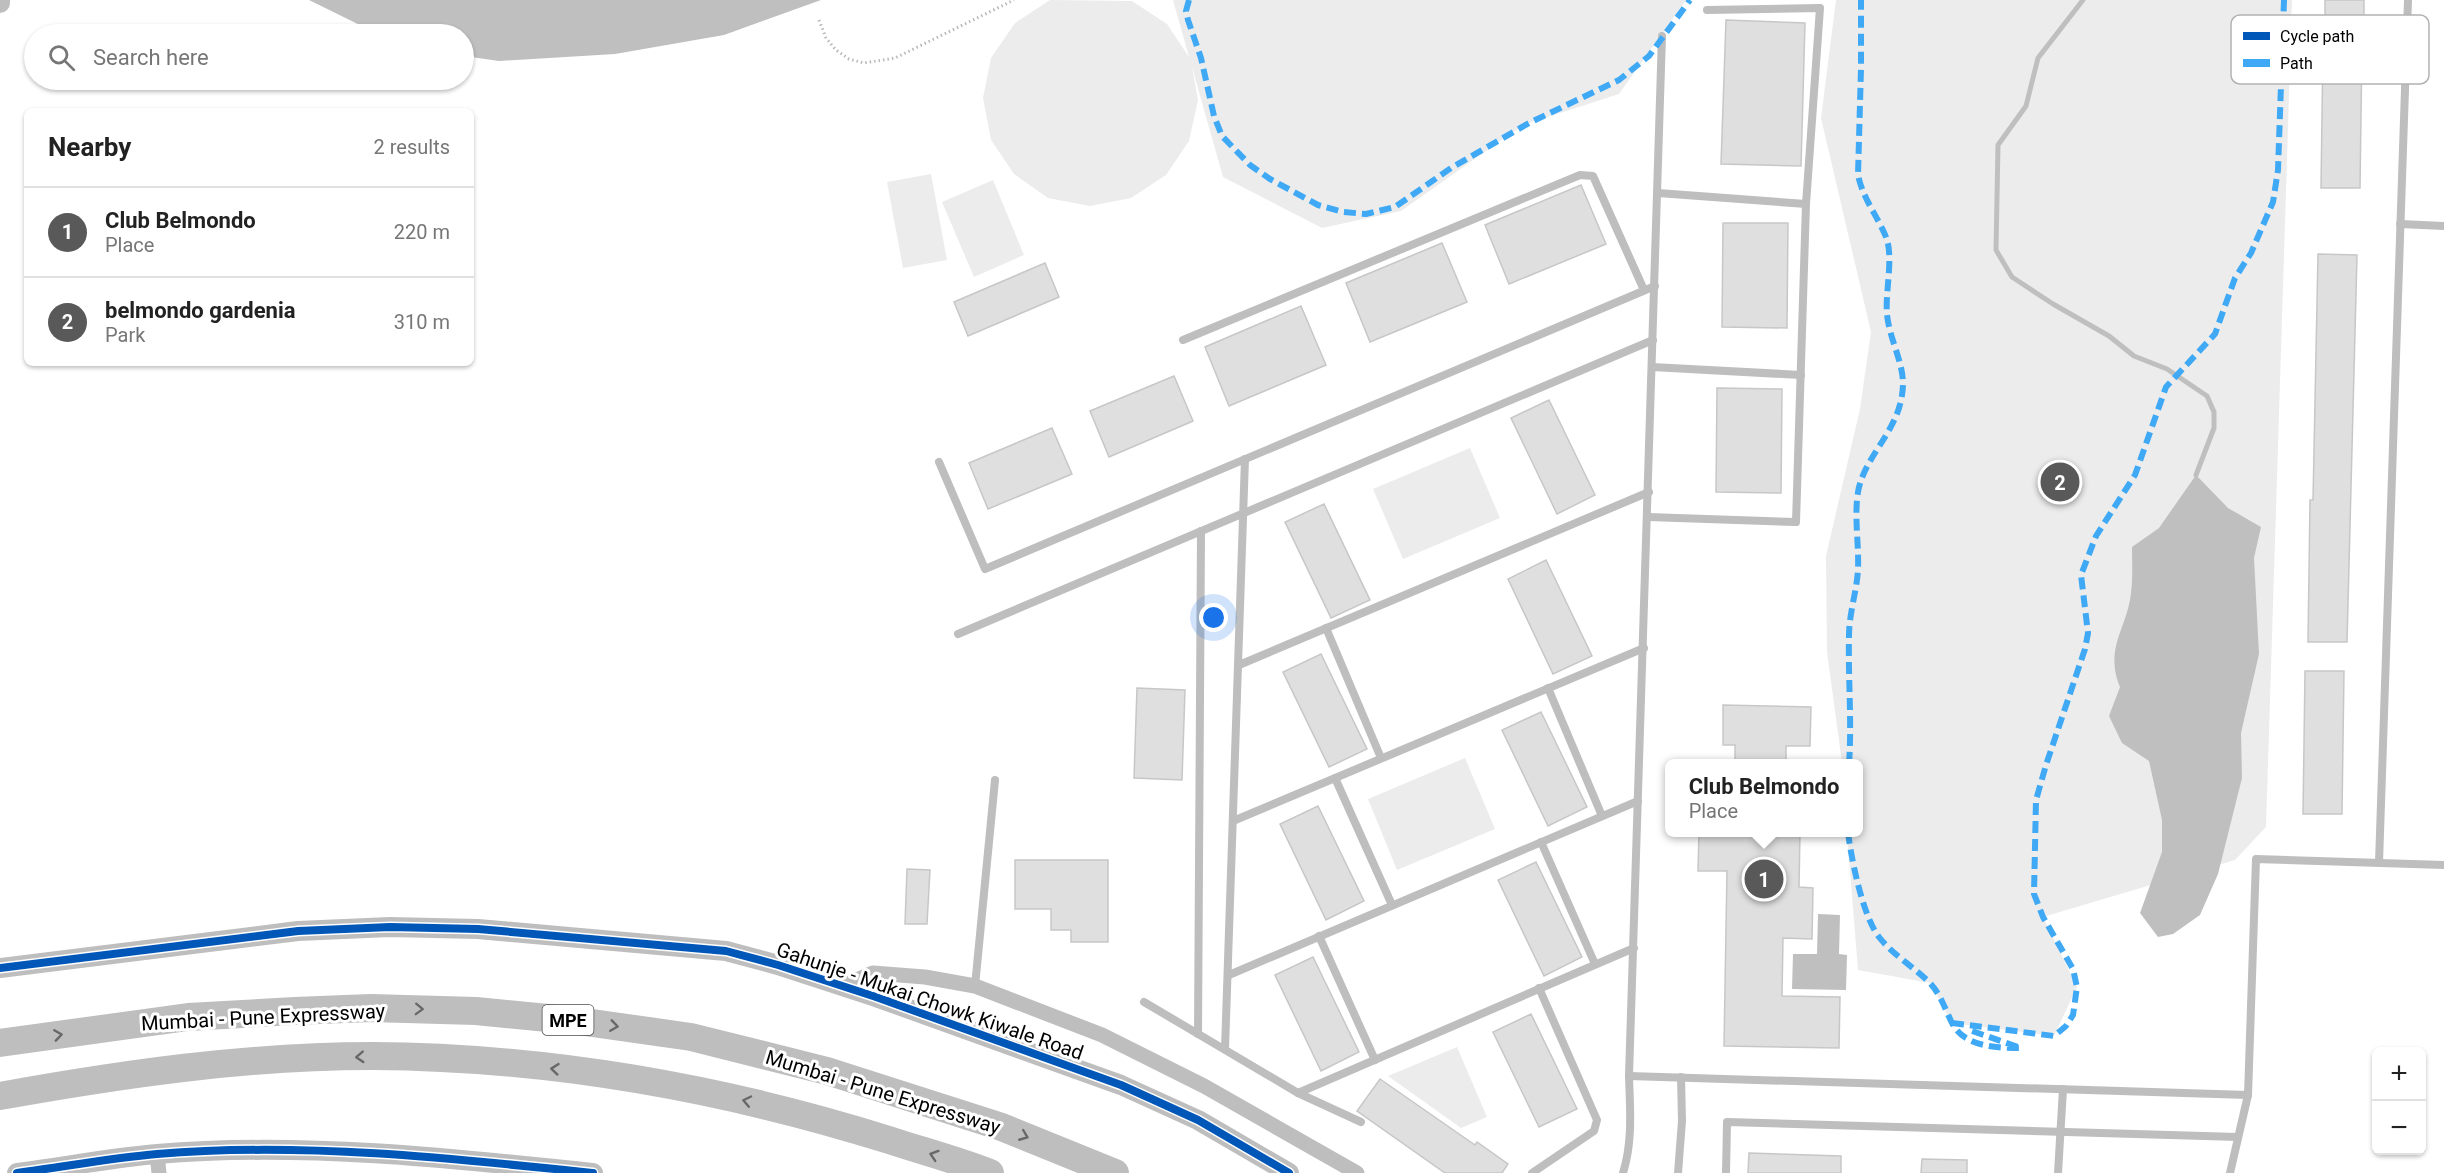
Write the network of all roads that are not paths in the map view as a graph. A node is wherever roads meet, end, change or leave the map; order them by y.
1 (2408, 0) edge
2 (1707, 10) dead end
3 (2407, 15) edge
4 (1662, 36) dead end
5 (2405, 84) edge
6 (1658, 193) junction
7 (1806, 204) junction
8 (2400, 224) junction
9 (2444, 226) edge
10 (1655, 286) junction
11 (1644, 290) junction
12 (1183, 340) dead end
13 (1653, 340) junction
14 (1652, 367) junction
15 (1801, 375) junction
16 (1245, 459) junction
17 (939, 462) dead end
18 (1649, 492) junction
19 (1243, 513) junction
20 (1648, 517) junction
21 (1201, 531) junction
22 (1326, 628) junction
23 (958, 634) dead end
24 (1644, 648) junction
25 (1239, 665) junction
26 (1548, 688) junction
27 (1381, 758) junction
28 (1335, 778) junction
29 (995, 780) dead end
30 (1638, 801) junction
31 (1602, 816) junction
32 (1233, 820) junction
33 (1541, 842) junction
34 (2379, 863) junction
35 (2444, 865) edge
36 (1392, 905) junction
37 (1318, 936) junction
38 (1635, 948) junction
39 (1595, 964) junction
40 (0, 968) edge
41 (1228, 975) junction
42 (843, 986) junction
43 (975, 986) junction
44 (1539, 988) junction
45 (1144, 1002) dead end
46 (1198, 1034) junction
47 (0, 1043) edge
48 (1225, 1049) junction
49 (1375, 1060) junction
50 (1629, 1076) junction
51 (1681, 1077) junction
52 (2063, 1089) junction
53 (1298, 1093) junction
54 (2248, 1095) junction
55 (0, 1096) edge
56 (1361, 1122) dead end
57 (2061, 1132) junction
58 (2238, 1137) junction
59 (158, 1164) edge
60 (17, 1173) edge
61 (593, 1173) edge
62 (990, 1173) edge
63 (1115, 1173) edge
64 (1289, 1173) edge
65 (1357, 1173) edge
66 (1532, 1173) edge
67 (1623, 1173) edge
68 (1678, 1173) edge
69 (1726, 1173) edge
70 (2058, 1173) edge
71 (2230, 1173) edge

1 - 3 lane
2 - 7 lane
4 - 6 lane
5 - 8 lane
6 - 7 lane
6 - 10 lane
7 - 15 lane
8 - 9 lane
8 - 34 lane
10 - 11 lane
10 - 13 lane
11 - 12 lane
11 - 16 lane
13 - 14 lane
13 - 19 lane
14 - 15 lane
14 - 18 lane
15 - 20 lane
16 - 17 lane
16 - 19 lane
18 - 20 lane
18 - 22 lane
19 - 21 lane
19 - 25 lane
20 - 24 lane
21 - 23 lane
21 - 46 lane
22 - 25 lane
22 - 27 lane
24 - 26 lane
24 - 30 lane
25 - 32 lane
26 - 27 lane
26 - 31 lane
27 - 28 lane
28 - 32 lane
28 - 36 lane
29 - 43 lane
30 - 31 lane
30 - 38 lane
31 - 33 lane
32 - 41 lane
33 - 36 lane
33 - 39 lane
34 - 35 lane
34 - 54 lane
36 - 37 lane
37 - 41 lane
37 - 49 lane
38 - 39 lane
38 - 50 lane
39 - 44 lane
40 - 42 street, Gahunje - Mukai Chowk Kiwale Road
41 - 48 lane
42 - 43 street
42 - 64 street, Gahunje - Mukai Chowk Kiwale Road
43 - 65 street
44 - 49 lane
44 - 66 lane
45 - 46 lane
46 - 48 lane
47 -> 63 highway, Mumbai - Pune Expressway / MPE
48 - 53 lane
49 - 53 lane
50 - 51 lane
50 - 67 lane
51 - 52 lane
51 - 68 lane
52 - 54 lane
52 - 57 lane
53 - 56 lane
54 - 58 lane
62 -> 55 highway
57 - 58 lane
57 - 69 lane
57 - 70 lane
58 - 71 lane
59 - 60 street
59 - 61 street

